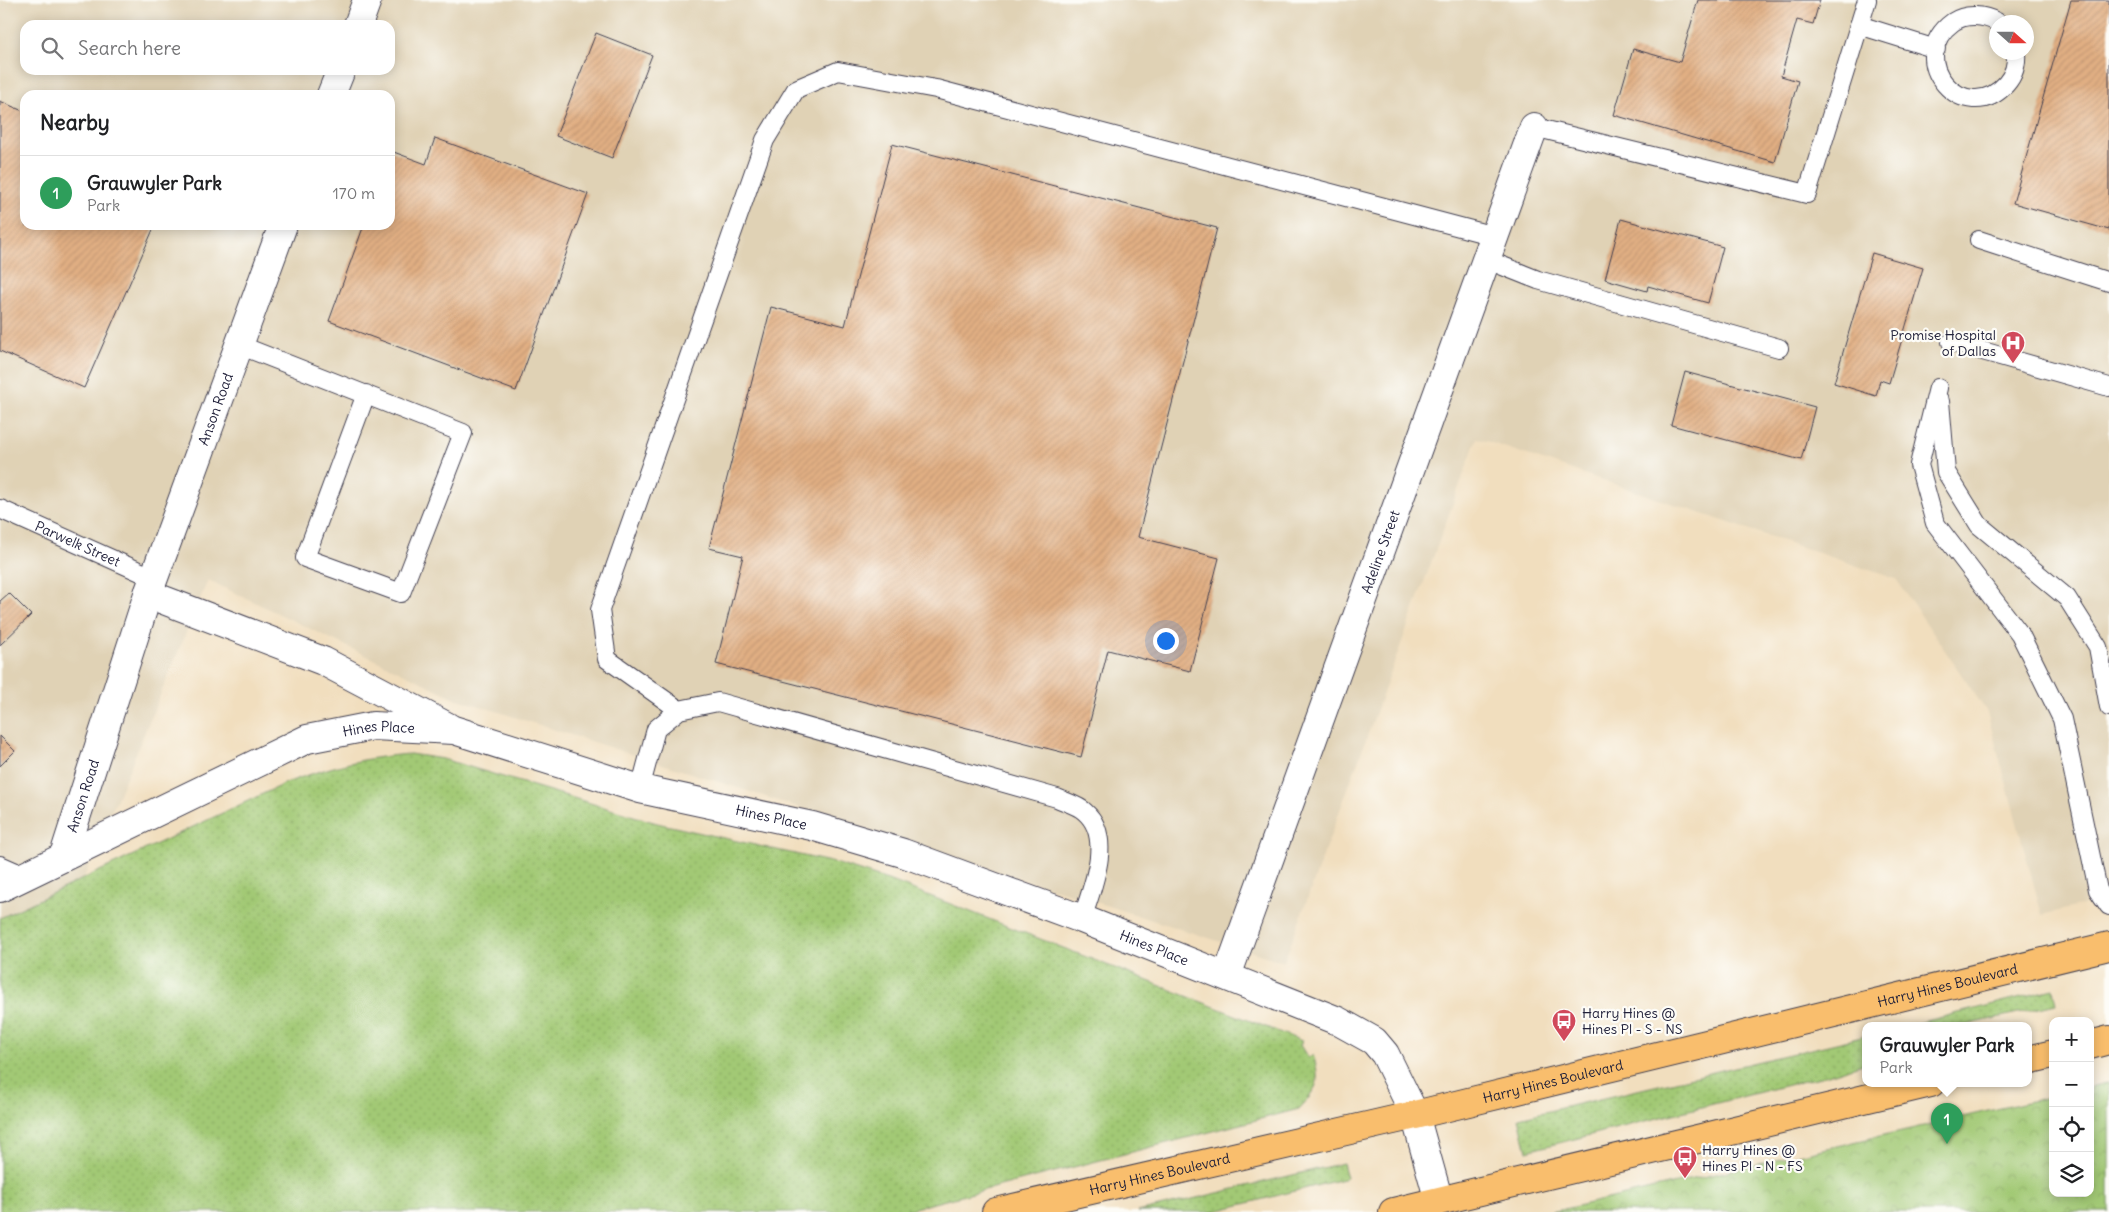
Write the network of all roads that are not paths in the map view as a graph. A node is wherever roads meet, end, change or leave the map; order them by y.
1 (367, 0) edge
2 (1867, 0) edge
3 (1989, 19) edge
4 (360, 20) edge
5 (1859, 25) junction
6 (1936, 49) junction
7 (2016, 60) edge
8 (339, 75) edge
9 (333, 90) edge
10 (1534, 127) joint
11 (281, 230) edge
12 (1979, 240) dead end
13 (1490, 248) junction
14 (2109, 282) edge
15 (1951, 342) dead end
16 (240, 345) junction
17 (1778, 348) dead end
18 (2109, 387) edge
19 (366, 394) junction
20 (0, 509) edge
21 (151, 586) junction
22 (2109, 707) edge
23 (679, 710) junction
24 (454, 730) junction
25 (640, 790) junction
26 (64, 855) junction
27 (0, 866) edge
28 (25, 876) junction
29 (0, 888) edge
30 (2109, 906) edge
31 (1082, 918) junction
32 (2109, 946) edge
33 (1227, 976) junction
34 (2109, 1040) edge
35 (2094, 1044) edge
36 (2049, 1055) edge
37 (2032, 1059) edge
38 (1915, 1087) edge
39 (1415, 1115) junction
40 (1439, 1201) junction
41 (996, 1212) edge
42 (1393, 1212) edge

1 - 4 street
2 - 5 lane
3 - 6 lane
5 - 6 lane
5 - 10 lane
6 - 7 lane
8 - 9 street
10 - 13 street, Adeline Street
11 - 16 street, Anson Road
12 - 14 lane
13 - 17 lane
13 - 23 lane
13 - 33 street, Adeline Street
15 - 18 lane
16 - 19 lane
16 - 21 street, Anson Road
19 - 19 lane
20 - 21 lane, Parwelk Street
21 - 24 street
21 - 26 street, Anson Road
22 - 30 lane
23 - 25 lane
23 - 31 lane
24 - 25 street, Hines Place
24 - 26 street, Hines Place
25 - 31 street, Hines Place
26 - 28 street, Hines Place
27 - 28 lane
28 - 29 street, Hines Place
31 - 33 street, Hines Place
32 - 39 main road, Harry Hines Boulevard
33 - 39 street, Hines Place
34 - 35 main road
36 - 37 main road
38 - 40 main road
39 - 40 street, Hines Place
39 - 41 main road, Harry Hines Boulevard
40 - 42 main road

